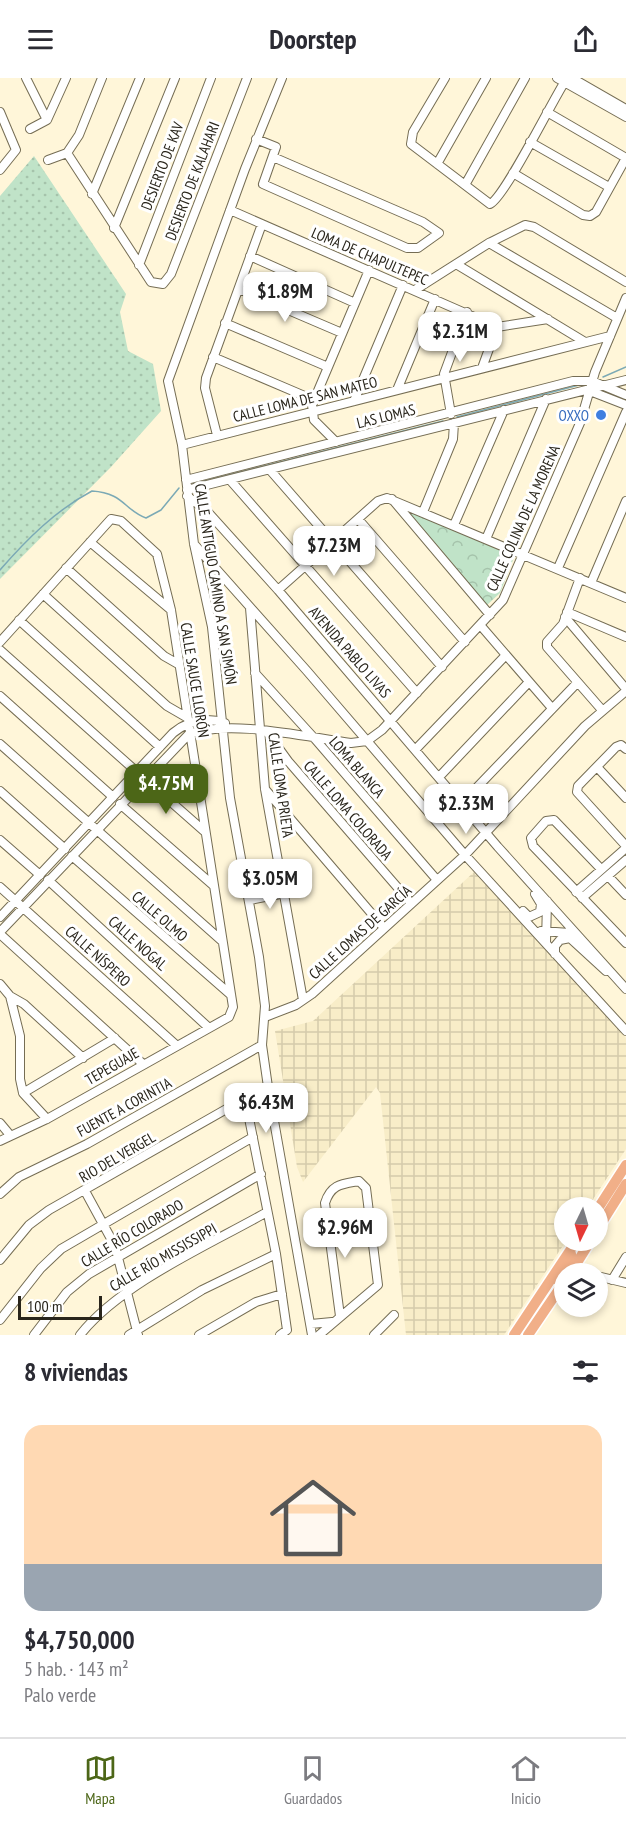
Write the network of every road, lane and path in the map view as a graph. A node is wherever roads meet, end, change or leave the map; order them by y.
1 (66, 78) edge
2 (102, 78) edge
3 (140, 78) edge
4 (175, 78) edge
5 (211, 78) edge
6 (247, 78) edge
7 (282, 78) edge
8 (445, 78) edge
9 (486, 78) edge
10 (525, 78) edge
11 (28, 79) edge
12 (565, 79) edge
13 (626, 109) edge
14 (547, 112) junction
15 (0, 115) edge
16 (626, 117) edge
17 (47, 120) junction
18 (30, 129) dead end
19 (256, 139) junction
20 (530, 142) junction
21 (67, 153) junction
22 (273, 157) junction
23 (626, 158) edge
24 (48, 160) dead end
25 (437, 164) junction
26 (0, 170) edge
27 (513, 173) junction
28 (465, 185) junction
29 (609, 188) junction
30 (92, 194) junction
31 (230, 210) junction
32 (262, 224) junction
33 (114, 228) junction
34 (489, 243) junction
35 (250, 256) junction
36 (456, 264) junction
37 (139, 265) junction
38 (369, 270) junction
39 (626, 282) edge
40 (403, 285) junction
41 (239, 289) junction
42 (415, 290) junction
43 (435, 298) junction
44 (626, 298) edge
45 (355, 303) junction
46 (467, 312) junction
47 (617, 318) junction
48 (548, 319) junction
49 (225, 323) junction
50 (497, 327) junction
51 (342, 333) junction
52 (610, 336) junction
53 (585, 342) junction
54 (213, 357) junction
55 (328, 367) junction
56 (482, 368) junction
57 (444, 378) junction
58 (626, 380) edge
59 (591, 386) junction
60 (605, 386) junction
61 (397, 390) junction
62 (626, 395) edge
63 (546, 399) junction
64 (314, 400) junction
65 (354, 401) junction
66 (626, 405) edge
67 (504, 410) junction
68 (311, 411) junction
69 (626, 412) edge
70 (451, 414) junction
71 (454, 423) junction
72 (217, 435) junction
73 (336, 442) junction
74 (182, 445) junction
75 (270, 470) junction
76 (186, 480) junction
77 (230, 480) junction
78 (187, 493) junction
79 (391, 498) junction
80 (626, 501) edge
81 (423, 512) junction
82 (358, 519) junction
83 (454, 525) junction
84 (486, 539) junction
85 (90, 542) junction
86 (331, 542) junction
87 (194, 544) junction
88 (523, 554) junction
89 (305, 565) junction
90 (66, 568) junction
91 (558, 568) junction
92 (580, 578) junction
93 (591, 583) junction
94 (278, 590) junction
95 (43, 594) junction
96 (625, 595) edge
97 (250, 608) junction
98 (171, 610) junction
99 (490, 615) junction
100 (566, 615) junction
101 (19, 620) junction
102 (481, 626) junction
103 (626, 637) edge
104 (0, 642) edge
105 (465, 642) junction
106 (0, 650) edge
107 (506, 655) junction
108 (178, 664) junction
109 (442, 667) junction
110 (255, 673) junction
111 (529, 682) junction
112 (577, 683) junction
113 (626, 690) edge
114 (417, 693) junction
115 (0, 696) edge
116 (551, 707) junction
117 (602, 710) junction
118 (187, 720) junction
119 (391, 720) junction
120 (222, 725) junction
121 (263, 732) junction
122 (189, 734) junction
123 (315, 739) junction
124 (367, 741) junction
125 (0, 744) edge
126 (160, 747) junction
127 (626, 749) edge
128 (416, 750) junction
129 (597, 767) junction
130 (137, 772) junction
131 (439, 777) junction
132 (145, 779) junction
133 (265, 789) junction
134 (0, 791) edge
135 (113, 797) junction
136 (626, 798) edge
137 (462, 803) junction
138 (120, 804) junction
139 (92, 827) junction
140 (204, 831) junction
141 (486, 833) junction
142 (0, 840) edge
143 (626, 847) edge
144 (68, 852) junction
145 (465, 855) junction
146 (626, 860) edge
147 (605, 873) junction
148 (40, 875) junction
149 (525, 877) junction
150 (48, 880) junction
151 (437, 880) junction
152 (214, 886) junction
153 (0, 887) edge
154 (285, 893) junction
155 (579, 895) junction
156 (626, 895) edge
157 (250, 900) junction
158 (15, 901) junction
159 (547, 901) junction
160 (508, 902) junction
161 (411, 903) junction
162 (22, 907) junction
163 (0, 917) edge
164 (384, 928) junction
165 (547, 931) junction
166 (535, 932) junction
167 (0, 933) edge
168 (577, 934) junction
169 (222, 941) junction
170 (546, 943) junction
171 (626, 943) edge
172 (555, 954) junction
173 (616, 978) junction
174 (0, 984) edge
175 (626, 989) edge
176 (231, 995) junction
177 (10, 996) junction
178 (303, 1000) junction
179 (233, 1011) joint
180 (265, 1017) junction
181 (208, 1028) junction
182 (626, 1031) edge
183 (115, 1038) junction
184 (176, 1045) junction
185 (262, 1045) junction
186 (83, 1058) junction
187 (143, 1064) junction
188 (258, 1091) dead end
189 (23, 1093) junction
190 (245, 1098) junction
191 (47, 1119) junction
192 (0, 1123) edge
193 (10, 1135) junction
194 (253, 1137) junction
195 (0, 1141) edge
196 (626, 1165) edge
197 (261, 1174) junction
198 (626, 1184) edge
199 (85, 1191) junction
200 (0, 1194) edge
201 (605, 1197) edge
202 (267, 1212) junction
203 (608, 1213) edge
204 (103, 1223) junction
205 (570, 1251) edge
206 (276, 1254) junction
207 (118, 1255) junction
208 (626, 1257) edge
209 (0, 1260) edge
210 (608, 1279) edge
211 (554, 1280) edge
212 (612, 1280) junction
213 (626, 1283) edge
214 (128, 1291) junction
215 (282, 1294) junction
216 (554, 1296) edge
217 (535, 1303) junction
218 (340, 1316) junction
219 (394, 1316) dead end
220 (0, 1320) edge
221 (332, 1322) junction
222 (310, 1324) junction
223 (283, 1332) edge
224 (134, 1333) edge
225 (34, 1335) edge
226 (80, 1335) edge
227 (199, 1335) edge
228 (312, 1335) edge
229 (319, 1335) edge
230 (374, 1335) edge
231 (514, 1335) edge
232 (528, 1335) edge

1 - 17 street
2 - 21 street
3 - 30 street
4 - 33 street
5 - 37 street, DESIERTO DE KAV
6 - 37 street, DESIERTO DE KALAHARI
7 - 19 street, CALLE ANTIGUO CAMINO A SAN SIMÓN
8 - 25 street
9 - 25 street
10 - 28 street
11 - 17 street
12 - 13 street
12 - 14 street
12 - 16 street
14 - 20 street
14 - 23 street
15 - 26 street
17 - 18 street
19 - 22 street
19 - 31 street, CALLE ANTIGUO CAMINO A SAN SIMÓN
20 - 27 street
20 - 29 street
21 - 24 street
21 - 30 street
22 - 22 street
23 - 29 street
25 - 28 street
27 - 28 street
27 - 29 street
30 - 33 street
31 - 32 street, LOMA DE CHAPULTEPEC
31 - 74 street, CALLE ANTIGUO CAMINO A SAN SIMÓN
32 - 35 street
32 - 38 street, LOMA DE CHAPULTEPEC
33 - 37 street
34 - 36 street
34 - 39 street
34 - 47 street
35 - 41 street
35 - 45 street
36 - 42 street
36 - 48 street
38 - 40 street, LOMA DE CHAPULTEPEC
38 - 45 street
40 - 42 street, LOMA DE CHAPULTEPEC
40 - 65 street
41 - 49 street
41 - 51 street
42 - 43 street, LOMA DE CHAPULTEPEC
43 - 46 street, LOMA DE CHAPULTEPEC
43 - 61 street
44 - 47 street, CALLE COLINA DE LA MORENA
45 - 51 street
46 - 50 street, LOMA DE CHAPULTEPEC
46 - 57 street
47 - 52 street, CALLE COLINA DE LA MORENA
48 - 50 street
48 - 53 street
49 - 54 street
49 - 55 street
50 - 56 street
51 - 55 street
52 - 53 street, CALLE LOMA DE SAN MATEO
52 - 59 street, CALLE COLINA DE LA MORENA
53 - 56 street, CALLE LOMA DE SAN MATEO
54 - 64 street
54 - 72 street
55 - 64 street
56 - 57 street, CALLE LOMA DE SAN MATEO
57 - 61 street, CALLE LOMA DE SAN MATEO
57 - 70 street
58 - 60 street
59 - 60 street
59 - 63 street, LAS LOMAS
59 - 66 street
59 - 70 street, LAS LOMAS
59 - 88 street, CALLE COLINA DE LA MORENA
60 - 62 street
61 - 65 street, CALLE LOMA DE SAN MATEO
63 - 67 street, LAS LOMAS
63 - 84 street
64 - 68 street
65 - 68 street, CALLE LOMA DE SAN MATEO
67 - 71 street, LAS LOMAS
67 - 83 street
68 - 72 street, CALLE LOMA DE SAN MATEO
68 - 73 street
69 - 91 street
70 - 73 street, LAS LOMAS
71 - 75 street, LAS LOMAS
71 - 81 street
72 - 74 street, CALLE LOMA DE SAN MATEO
73 - 76 street, LAS LOMAS
74 - 76 street, CALLE ANTIGUO CAMINO A SAN SIMÓN
75 - 77 street, LAS LOMAS
75 - 86 street
76 - 78 street, CALLE ANTIGUO CAMINO A SAN SIMÓN
77 - 78 street, LAS LOMAS
77 - 89 street
78 - 87 street, CALLE ANTIGUO CAMINO A SAN SIMÓN
78 - 94 street, AVENIDA PABLO LIVAS
79 - 81 street
79 - 82 street
79 - 99 street
80 - 93 street
81 - 83 street
82 - 86 street
82 - 105 street
83 - 84 street
84 - 88 street
85 - 90 street
85 - 98 street
85 - 98 street, CALLE SAUCE LLORÓN
86 - 89 street
86 - 109 street
87 - 97 street
87 - 120 street, CALLE ANTIGUO CAMINO A SAN SIMÓN
88 - 91 street
88 - 99 street, CALLE COLINA DE LA MORENA
89 - 94 street
89 - 114 street
90 - 95 street
90 - 108 street
91 - 92 street
92 - 93 street
92 - 100 street
93 - 96 street
94 - 119 street, AVENIDA PABLO LIVAS
95 - 101 street
95 - 118 street
97 - 110 street, CALLE LOMA PRIETA
97 - 124 street
98 - 108 street, CALLE SAUCE LLORÓN
99 - 102 street, CALLE COLINA DE LA MORENA
100 - 103 street
100 - 112 street
100 - 113 street
101 - 104 street
101 - 126 street
102 - 105 street, CALLE COLINA DE LA MORENA
102 - 107 street
105 - 109 street, CALLE COLINA DE LA MORENA
106 - 130 street
107 - 111 street
107 - 128 street
108 - 118 street, CALLE SAUCE LLORÓN
109 - 114 street, CALLE COLINA DE LA MORENA
110 - 121 street, CALLE LOMA PRIETA
110 - 123 street, LOMA BLANCA
111 - 116 street
111 - 131 street
112 - 116 street
112 - 117 street
113 - 117 street, CALLE LOMAS DE GARCÍA
114 - 119 street, CALLE COLINA DE LA MORENA
115 - 135 street
116 - 137 street
117 - 141 street, CALLE LOMAS DE GARCÍA
118 - 120 street
118 - 122 street, CALLE SAUCE LLORÓN
118 - 126 street
119 - 124 street, CALLE COLINA DE LA MORENA
119 - 128 street, AVENIDA PABLO LIVAS
120 - 121 street
120 - 122 street
120 - 157 street, CALLE ANTIGUO CAMINO A SAN SIMÓN
121 - 123 street
121 - 133 street, CALLE LOMA PRIETA
121 - 161 street, CALLE LOMA COLORADA
122 - 132 street
122 - 140 street, CALLE SAUCE LLORÓN
123 - 124 street
123 - 151 street, LOMA BLANCA
124 - 145 street
125 - 139 street
126 - 130 street
127 - 129 street
128 - 131 street, AVENIDA PABLO LIVAS
129 - 136 street
129 - 143 street
130 - 135 street
131 - 137 street, AVENIDA PABLO LIVAS
132 - 138 street
132 - 140 street
133 - 154 street, CALLE LOMA PRIETA
133 - 164 street
134 - 144 street, CALLE OLMO
135 - 139 street
137 - 141 street, AVENIDA PABLO LIVAS
138 - 139 street
138 - 152 street
139 - 144 street
139 - 169 street
140 - 152 street, CALLE SAUCE LLORÓN
141 - 145 street, CALLE LOMAS DE GARCÍA
141 - 149 street, AVENIDA PABLO LIVAS
142 - 148 street
143 - 147 street
144 - 148 street
144 - 150 street
144 - 176 street, CALLE OLMO
145 - 151 street, CALLE LOMAS DE GARCÍA
145 - 160 street
146 - 147 street
147 - 155 street
147 - 155 street
147 - 156 street
148 - 158 street
149 - 159 street
149 - 160 street
150 - 162 street
150 - 181 street, CALLE NOGAL
151 - 161 street, CALLE LOMAS DE GARCÍA
152 - 169 street, CALLE SAUCE LLORÓN
153 - 158 street, CALLE NÍSPERO
154 - 157 street
154 - 178 street, CALLE LOMA PRIETA
155 - 171 street
157 - 180 street, CALLE ANTIGUO CAMINO A SAN SIMÓN
158 - 162 street, CALLE NÍSPERO
158 - 163 street
159 - 165 street
159 - 168 street
160 - 166 street
161 - 164 street, CALLE LOMAS DE GARCÍA
162 - 167 street
162 - 184 street, CALLE NÍSPERO
164 - 178 street, CALLE LOMAS DE GARCÍA
165 - 166 street
165 - 168 street
165 - 170 street
166 - 170 street
167 - 183 street
168 - 173 street
169 - 176 street, CALLE SAUCE LLORÓN
170 - 172 street
172 - 173 street
172 - 182 street
173 - 175 street
174 - 177 street
176 - 179 street, CALLE SAUCE LLORÓN
177 - 186 street
177 - 189 street
178 - 180 street, CALLE LOMAS DE GARCÍA
179 - 181 street, TEPEGUAJE
180 - 185 street, CALLE ANTIGUO CAMINO A SAN SIMÓN
181 - 184 street, TEPEGUAJE
183 - 186 street
183 - 187 street
184 - 187 street, TEPEGUAJE
185 - 200 street, FUENTE A CORINTIA
185 - 222 street, CALLE ANTIGUO CAMINO A SAN SIMÓN
186 - 189 street
187 - 191 street, TEPEGUAJE
188 - 190 street, RIO DEL VERGEL
189 - 191 street
190 - 194 street
190 - 199 street, RIO DEL VERGEL
191 - 193 street, TEPEGUAJE
192 - 193 street
193 - 195 street, TEPEGUAJE
194 - 197 street
194 - 204 street
196 - 201 main road
197 - 202 street
197 - 207 street, CALLE RÍO COLORADO
198 - 203 main road
199 - 204 street
199 - 209 street, RIO DEL VERGEL
202 - 206 street
202 - 214 street, CALLE RÍO MISSISSIPPI
204 - 207 street
204 - 220 street
205 - 217 main road
206 - 215 street
206 - 224 street
207 - 214 street
207 - 225 street, CALLE RÍO COLORADO
208 - 212 street
210 - 212 street
211 - 217 main road
212 - 213 street
214 - 224 street
214 - 226 street, CALLE RÍO MISSISSIPPI
215 - 223 street
215 - 227 street
216 - 232 main road
217 - 231 main road
218 - 218 street
218 - 221 street
219 - 230 street
221 - 222 street
221 - 229 street
222 - 228 street, CALLE ANTIGUO CAMINO A SAN SIMÓN

